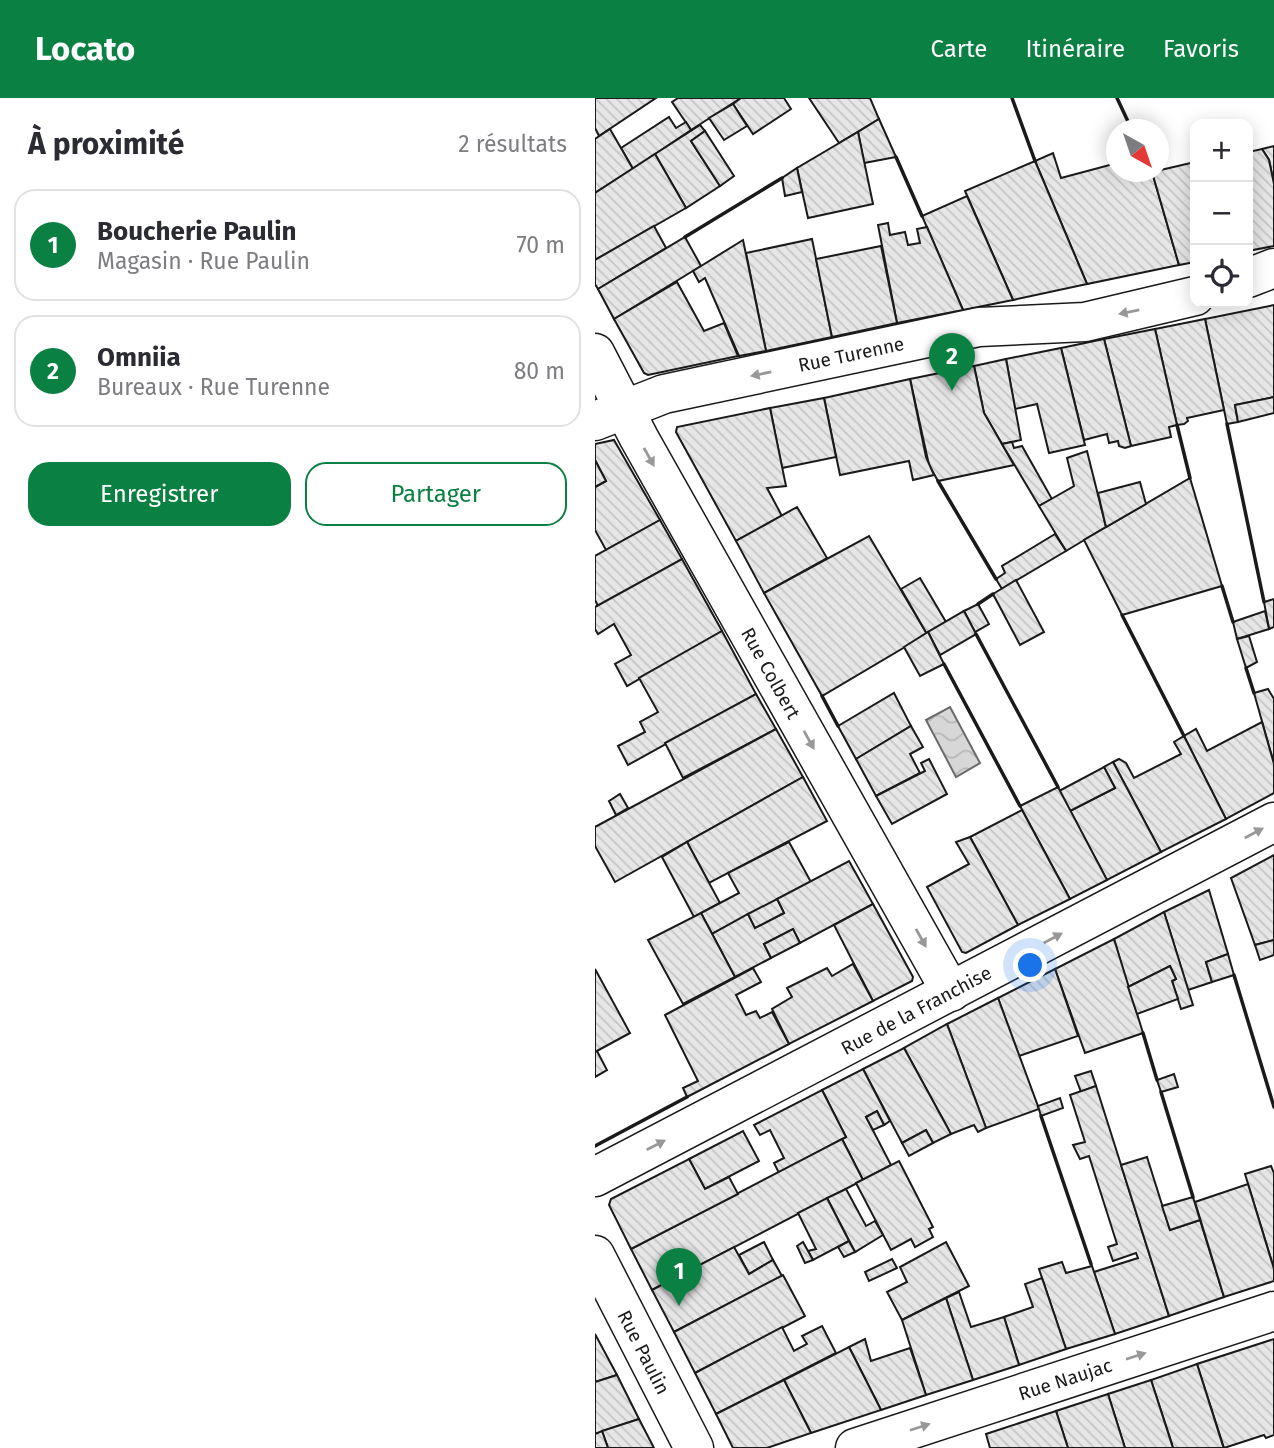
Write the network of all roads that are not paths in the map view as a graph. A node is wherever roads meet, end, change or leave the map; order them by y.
1 (1274, 268) edge
2 (1253, 276) edge
3 (1190, 297) edge
4 (595, 353) edge
5 (610, 416) edge
6 (1274, 822) edge
7 (951, 992) junction
8 (595, 1177) edge
9 (595, 1255) edge
10 (1274, 1311) edge
11 (694, 1448) edge
12 (855, 1448) edge

1 - 2 street
3 -> 5 street, Rue Turenne
4 - 5 street, Rue Colbert
5 -> 7 street, Rue Colbert
7 -> 6 street, Rue de la Franchise
8 -> 7 street, Rue de la Franchise
9 - 11 street, Rue Paulin
12 -> 10 street, Rue Naujac

